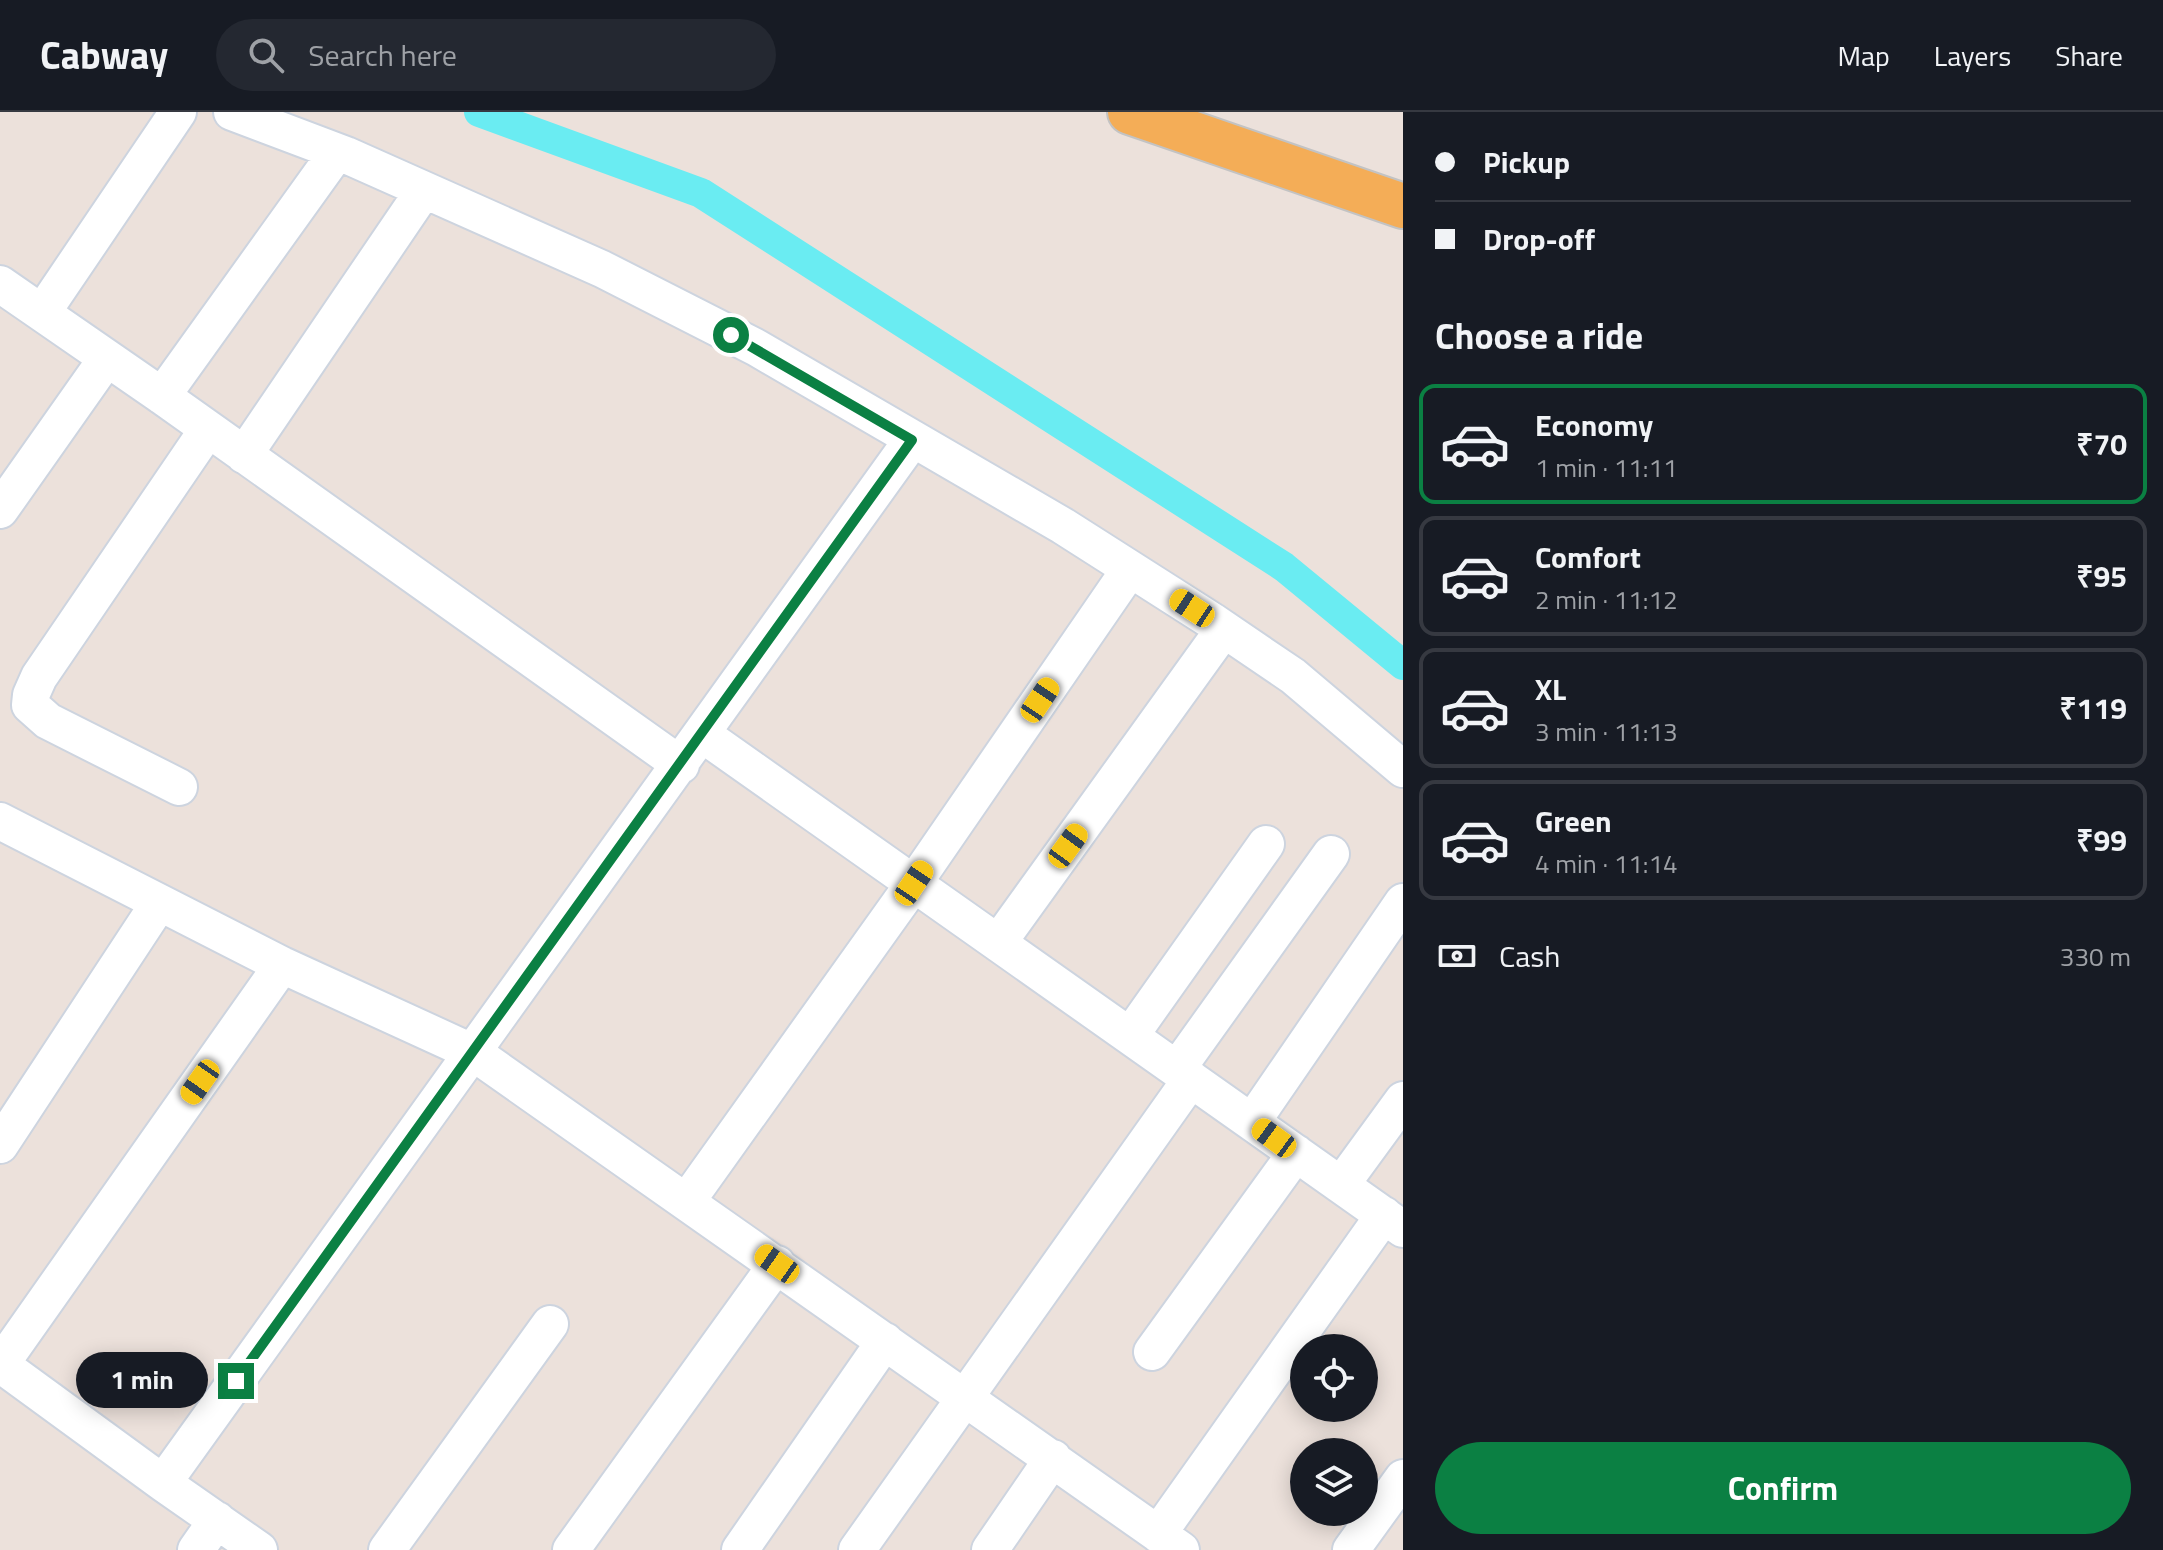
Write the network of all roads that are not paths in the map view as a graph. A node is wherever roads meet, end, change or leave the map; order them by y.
1 (178, 112) edge
2 (232, 112) edge
3 (1130, 112) edge
4 (337, 152) junction
5 (424, 190) junction
6 (1403, 206) edge
7 (0, 284) edge
8 (42, 313) junction
9 (107, 358) junction
10 (162, 396) junction
11 (208, 429) junction
12 (912, 440) junction
13 (244, 455) junction
14 (0, 510) edge
15 (1130, 569) junction
16 (1224, 629) junction
17 (702, 734) junction
18 (681, 765) junction
19 (1403, 769) edge
20 (179, 787) dead end
21 (0, 821) edge
22 (1266, 844) dead end
23 (1331, 854) dead end
24 (914, 883) junction
25 (1403, 902) edge
26 (159, 903) junction
27 (998, 943) junction
28 (282, 965) junction
29 (1130, 1036) junction
30 (474, 1053) junction
31 (1184, 1074) junction
32 (1403, 1100) edge
33 (1252, 1122) junction
34 (0, 1145) edge
35 (1296, 1153) junction
36 (1341, 1185) junction
37 (687, 1201) junction
38 (1394, 1222) edge
39 (777, 1264) junction
40 (550, 1324) dead end
41 (885, 1341) junction
42 (1152, 1352) dead end
43 (0, 1364) edge
44 (964, 1396) junction
45 (1053, 1458) junction
46 (1403, 1479) edge
47 (163, 1483) junction
48 (217, 1520) junction
49 (1152, 1540) edge
50 (196, 1550) edge
51 (259, 1550) edge
52 (387, 1550) edge
53 (571, 1550) edge
54 (740, 1550) edge
55 (857, 1550) edge
56 (990, 1550) edge
57 (1351, 1550) edge

1 - 8 street
2 - 4 street
3 - 6 main road
4 - 5 street
4 - 10 street
5 - 12 street
5 - 13 street
7 - 8 street
8 - 9 street
9 - 10 street
9 - 14 street
10 - 11 street
11 - 13 street
11 - 20 street
12 - 15 street
12 - 17 street
13 - 18 street
15 - 16 street
15 - 24 street
16 - 19 street
16 - 27 street
17 - 18 street
17 - 24 street
18 - 30 street
21 - 26 street
22 - 29 street
23 - 31 street
24 - 27 street
24 - 37 street
25 - 33 street
26 - 28 street
26 - 34 street
27 - 29 street
28 - 30 street
28 - 43 street
29 - 31 street
30 - 37 street
30 - 47 street
31 - 33 street
31 - 44 street
32 - 36 street
33 - 35 street
35 - 36 street
35 - 42 street
36 - 38 street
37 - 39 street
38 - 49 street
39 - 41 street
39 - 53 street
40 - 52 street
41 - 44 street
41 - 54 street
43 - 47 street
44 - 45 street
44 - 55 street
45 - 49 street
45 - 56 street
46 - 57 street
47 - 48 street
48 - 50 street
48 - 51 street

